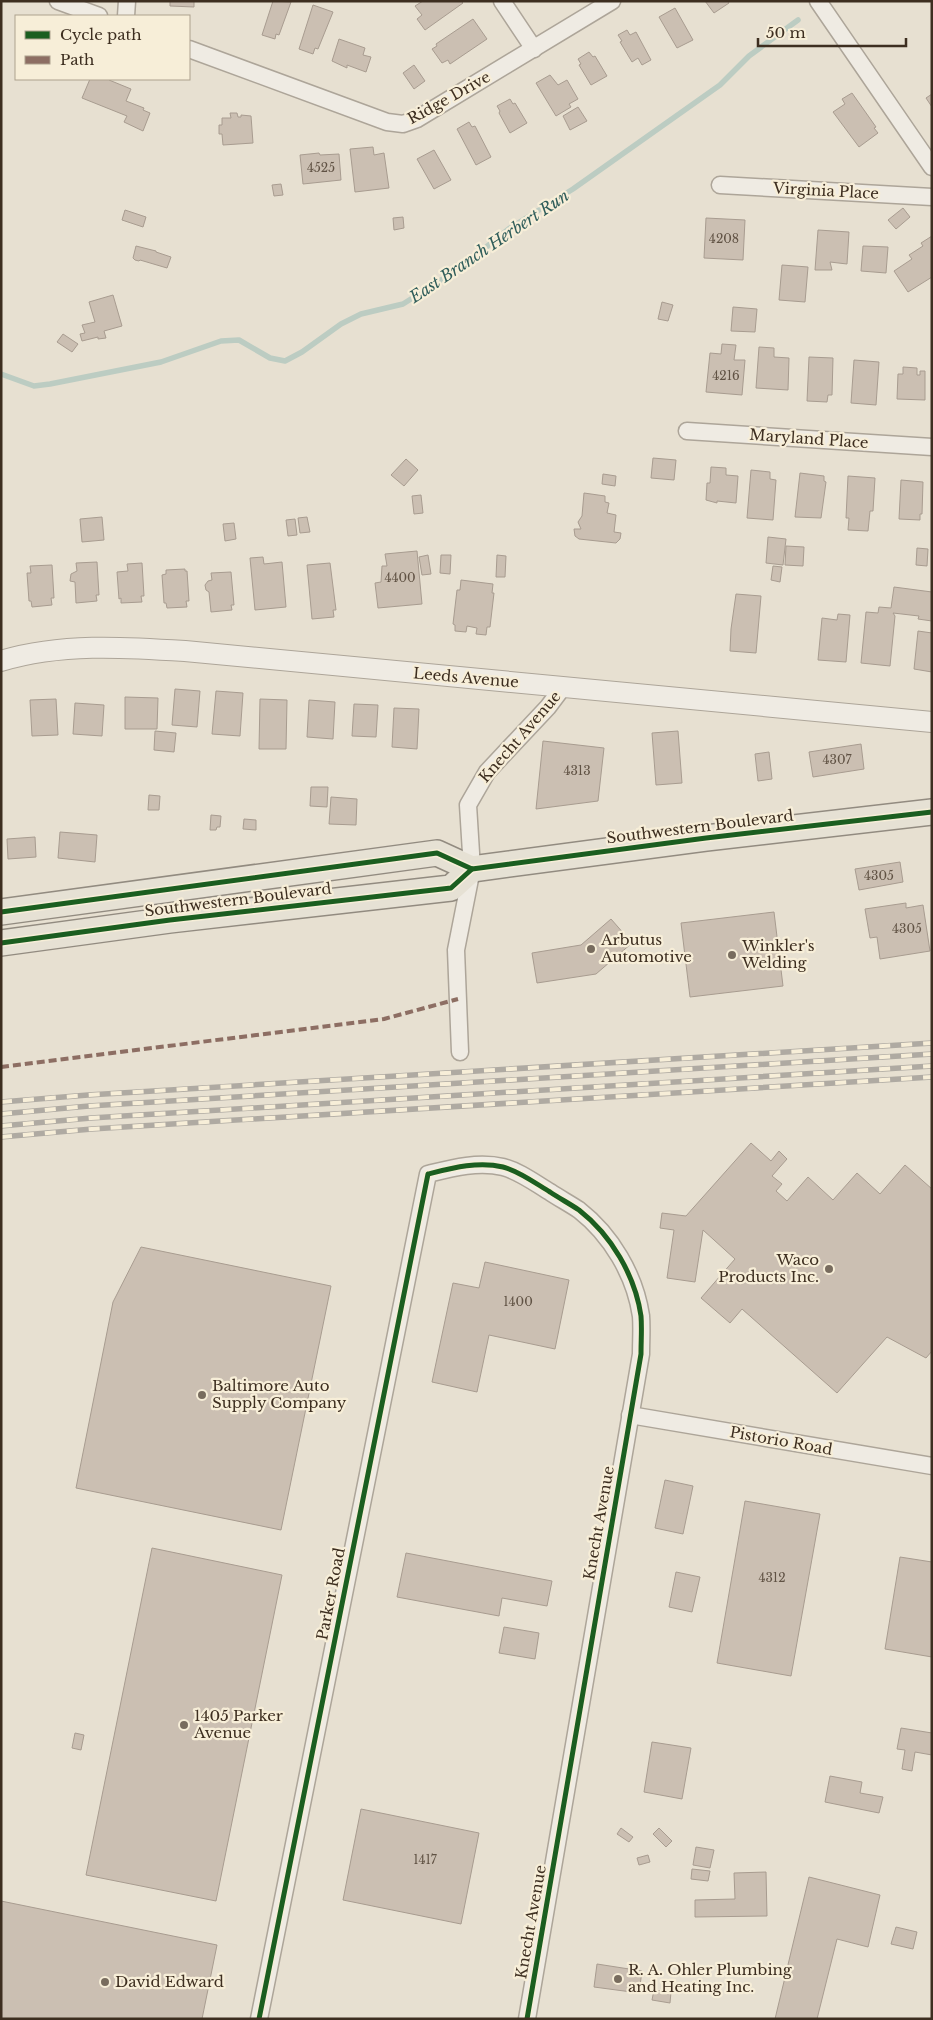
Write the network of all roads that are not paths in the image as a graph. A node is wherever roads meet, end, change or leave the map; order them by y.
1 (58, 1) edge
2 (128, 1) edge
3 (502, 1) edge
4 (612, 1) edge
5 (818, 1) edge
6 (96, 15) edge
7 (126, 15) edge
8 (190, 49) edge
9 (534, 49) junction
10 (932, 168) edge
11 (720, 185) dead end
12 (932, 197) edge
13 (687, 431) dead end
14 (932, 447) edge
15 (1, 661) edge
16 (563, 687) junction
17 (932, 722) edge
18 (932, 812) edge
19 (472, 869) junction
20 (1, 912) edge
21 (1, 943) edge
22 (460, 1052) dead end
23 (428, 1174) joint
24 (630, 1415) junction
25 (932, 1466) edge
26 (259, 2019) edge
27 (527, 2019) edge

1 - 6 street
2 - 7 street
3 - 9 street
4 - 9 street, Ridge Drive
5 - 10 street
8 - 9 street, Ridge Drive
11 - 12 street, Virginia Place
13 - 14 street, Maryland Place
15 - 16 street, Leeds Avenue
16 - 17 street, Leeds Avenue
16 - 19 street, Knecht Avenue
18 - 19 main road, Southwestern Boulevard
19 - 20 main road, Southwestern Boulevard
19 - 21 main road, Southwestern Boulevard
19 - 22 street, Knecht Avenue
23 - 24 street, Knecht Avenue
23 - 26 street, Parker Road
24 - 25 street, Pistorio Road
24 - 27 street, Knecht Avenue

